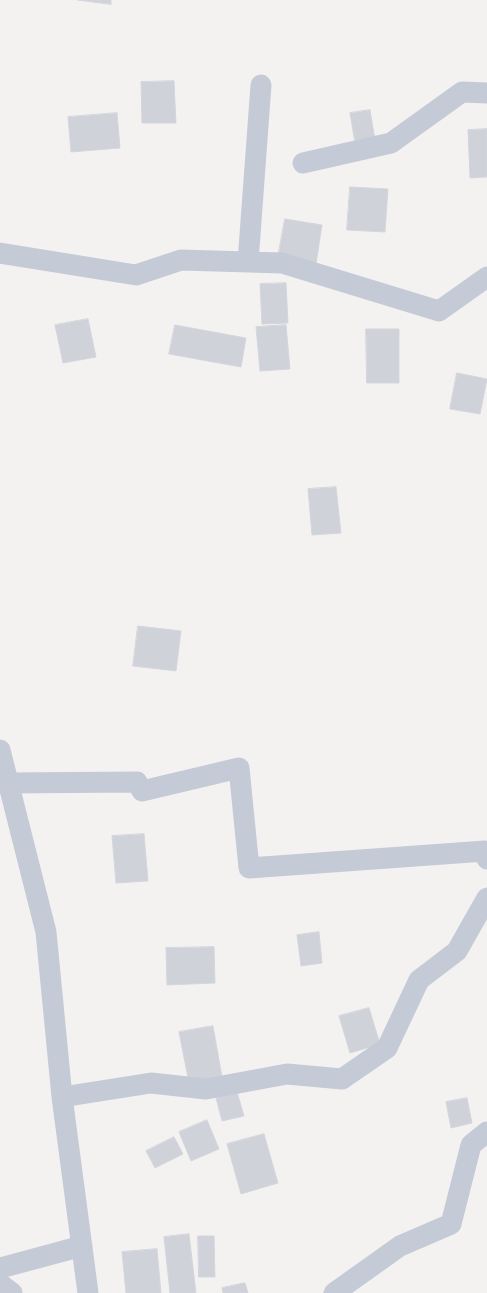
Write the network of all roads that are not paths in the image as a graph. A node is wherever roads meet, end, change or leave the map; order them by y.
1 (261, 85) dead end
2 (487, 93) edge
3 (303, 163) dead end
4 (0, 253) edge
5 (248, 262) junction
6 (487, 277) edge
7 (0, 750) edge
8 (8, 783) junction
9 (487, 859) edge
10 (487, 898) edge
11 (62, 1097) junction
12 (487, 1132) edge
13 (82, 1246) junction
14 (0, 1268) edge
15 (0, 1284) edge
16 (12, 1293) edge
17 (88, 1293) edge
18 (334, 1293) edge

1 - 5 street
2 - 3 street
4 - 5 street
5 - 6 street
7 - 8 street
8 - 9 street
8 - 11 street
10 - 11 street
11 - 13 street
12 - 18 street
13 - 14 street
13 - 17 street
15 - 16 street

